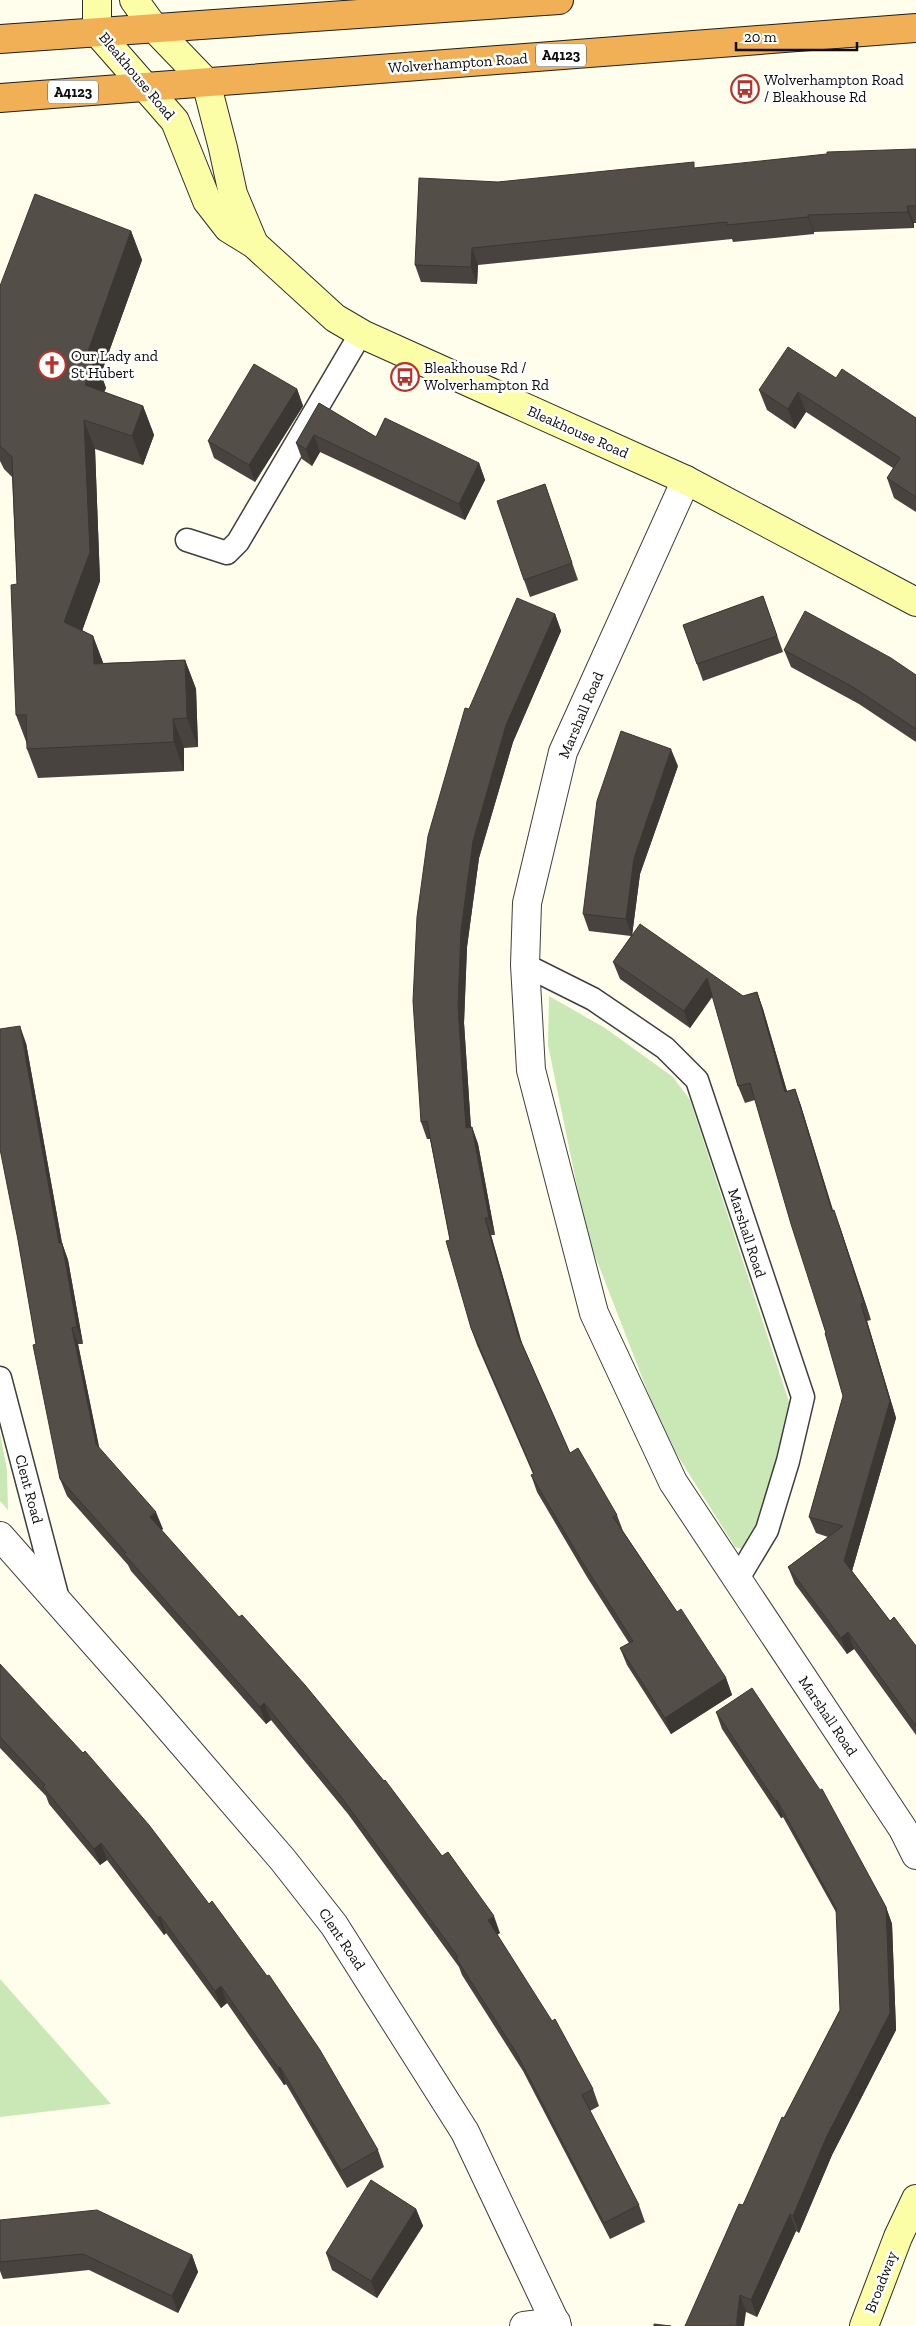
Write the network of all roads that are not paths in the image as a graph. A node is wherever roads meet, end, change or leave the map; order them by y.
1 (97, 0) edge
2 (134, 0) edge
3 (559, 0) edge
4 (916, 28) edge
5 (155, 29) junction
6 (97, 32) junction
7 (0, 39) edge
8 (206, 82) junction
9 (145, 87) junction
10 (0, 98) edge
11 (254, 244) junction
12 (361, 333) junction
13 (686, 480) junction
14 (187, 540) dead end
15 (916, 602) edge
16 (525, 965) junction
17 (0, 1378) edge
18 (0, 1536) edge
19 (737, 1580) junction
20 (58, 1599) junction
21 (916, 1855) edge
22 (916, 2199) edge
23 (907, 2238) edge
24 (557, 2324) edge
25 (524, 2326) edge
26 (864, 2326) edge

1 - 6 street, Bleakhouse Road
2 - 5 street, Bleakhouse Road
3 - 5 highway
4 - 8 highway, Wolverhampton Road / A4123
5 - 6 highway
5 - 8 street, Bleakhouse Road
6 - 7 highway
6 - 9 street, Bleakhouse Road
8 - 9 highway, Wolverhampton Road / A4123
8 - 11 street, Bleakhouse Road
9 - 10 highway, Wolverhampton Road / A4123
9 - 11 street, Bleakhouse Road
11 - 12 street, Bleakhouse Road
12 - 13 street, Bleakhouse Road
12 - 14 lane
13 - 15 street, Bleakhouse Road
13 - 16 street, Marshall Road
16 - 19 street, Marshall Road
16 - 19 lane, Marshall Road
17 - 20 lane, Clent Road
18 - 20 street, Clent Road
19 - 21 street, Marshall Road
20 - 24 street, Clent Road
22 - 23 street, Broadway
23 - 26 street, Broadway
24 - 25 street

